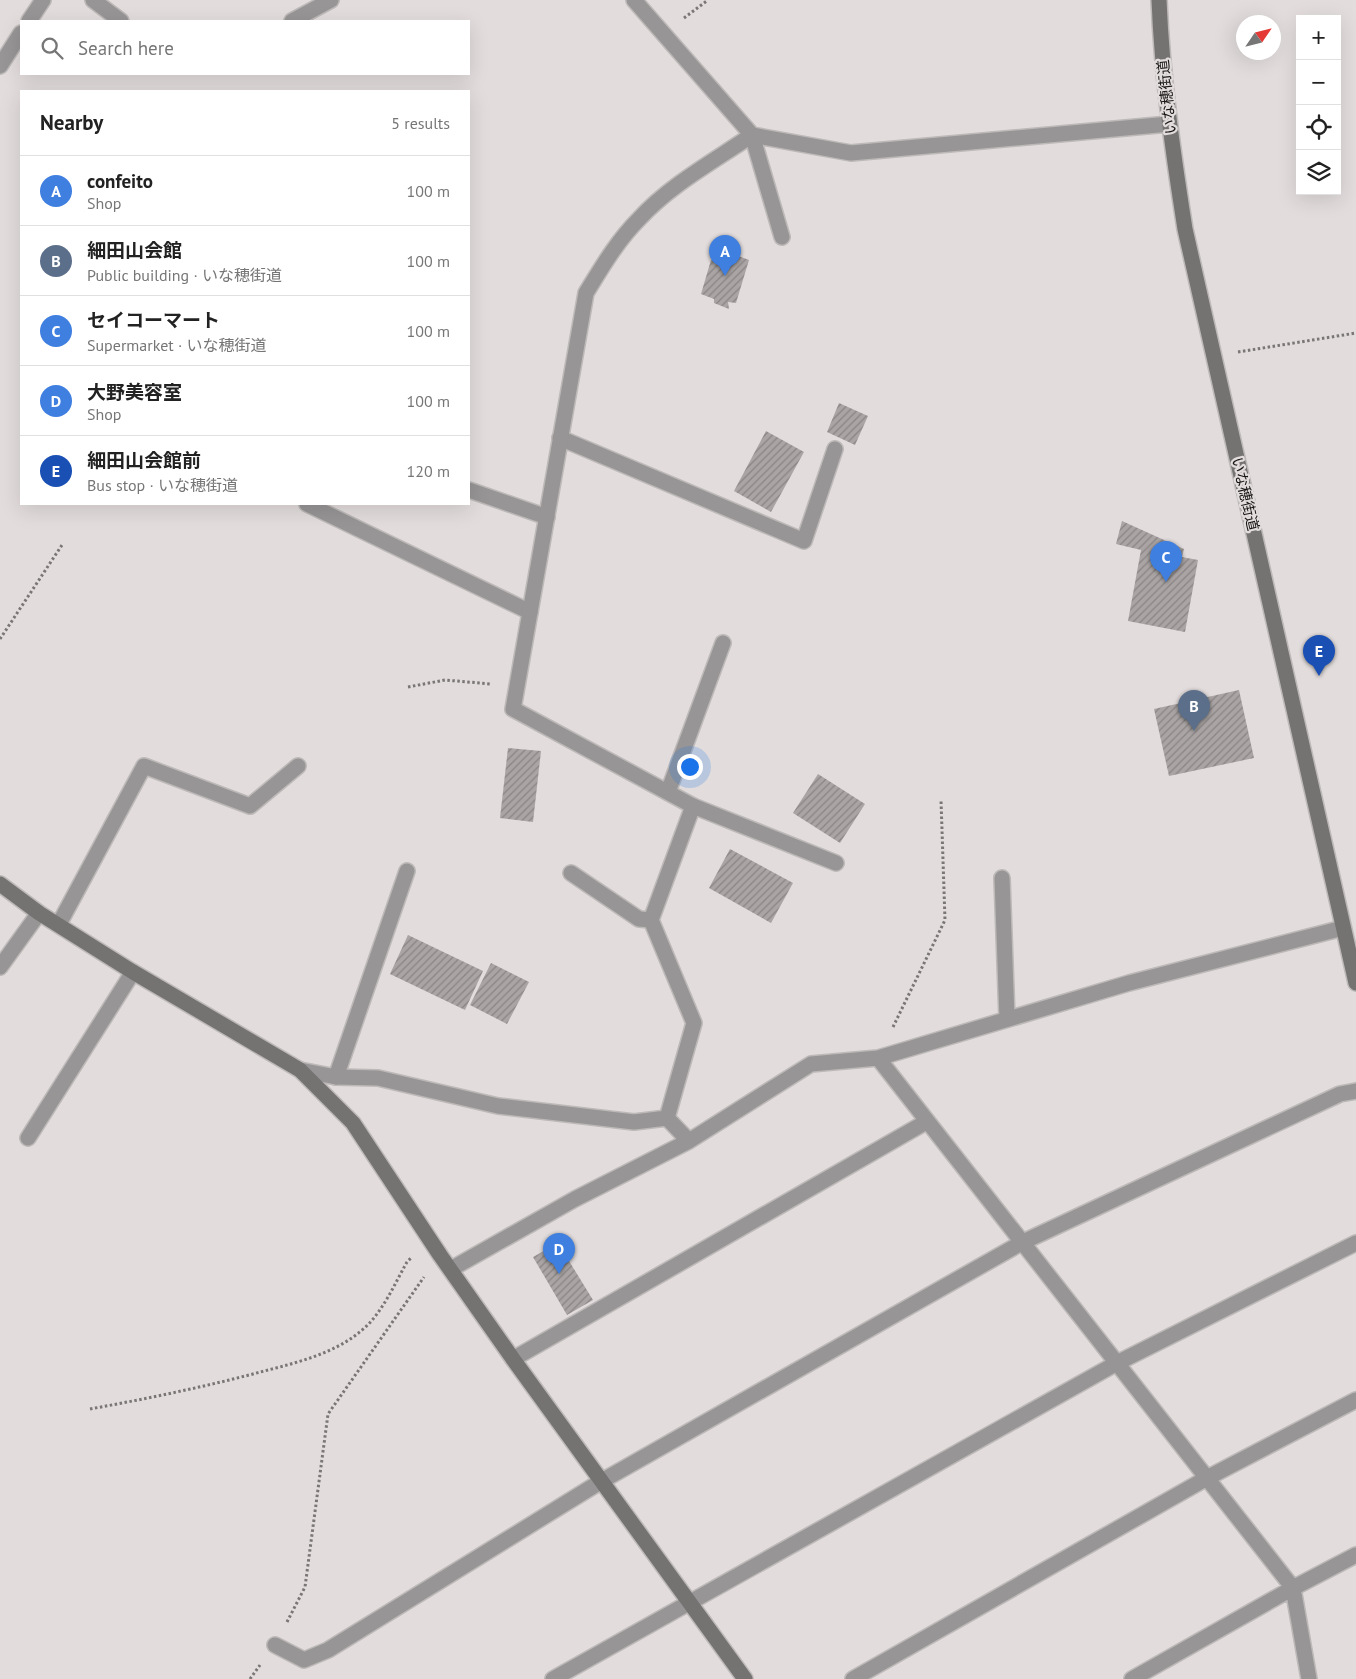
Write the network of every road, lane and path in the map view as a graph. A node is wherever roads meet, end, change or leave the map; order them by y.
1 (43, 0) edge
2 (93, 0) edge
3 (331, 0) edge
4 (634, 0) edge
5 (1159, 0) edge
6 (30, 20) edge
7 (120, 20) edge
8 (294, 20) edge
9 (20, 35) edge
10 (0, 66) edge
11 (1169, 124) junction
12 (752, 135) junction
13 (782, 237) dead end
14 (1356, 333) edge
15 (1213, 356) junction
16 (560, 438) junction
17 (835, 449) dead end
18 (470, 490) edge
19 (309, 505) edge
20 (547, 516) junction
21 (62, 545) dead end
22 (530, 612) junction
23 (0, 639) edge
24 (723, 643) dead end
25 (408, 687) dead end
26 (517, 688) junction
27 (298, 766) dead end
28 (668, 792) junction
29 (941, 800) dead end
30 (692, 806) junction
31 (836, 863) dead end
32 (407, 871) dead end
33 (571, 873) dead end
34 (1002, 878) dead end
35 (0, 884) edge
36 (38, 913) junction
37 (651, 920) junction
38 (59, 924) junction
39 (1343, 928) junction
40 (0, 967) edge
41 (133, 972) junction
42 (1356, 983) edge
43 (1007, 1020) junction
44 (878, 1058) junction
45 (300, 1070) junction
46 (336, 1077) junction
47 (1356, 1091) edge
48 (667, 1118) junction
49 (926, 1122) junction
50 (28, 1138) dead end
51 (689, 1141) junction
52 (432, 1242) junction
53 (1023, 1242) junction
54 (1356, 1243) edge
55 (440, 1256) junction
56 (451, 1269) junction
57 (513, 1359) junction
58 (1117, 1363) junction
59 (1356, 1400) edge
60 (90, 1409) dead end
61 (1207, 1478) junction
62 (600, 1482) junction
63 (1356, 1556) edge
64 (1293, 1588) junction
65 (689, 1602) junction
66 (275, 1645) junction
67 (250, 1679) edge
68 (552, 1679) edge
69 (745, 1679) edge
70 (853, 1679) edge
71 (1132, 1679) edge
72 (1309, 1679) edge

1 - 6 street
2 - 7 street
3 - 8 street
4 - 12 street
5 - 11 street, いな穂街道
9 - 10 street
11 - 12 street
11 - 15 street, いな穂街道
12 - 13 street
12 - 16 street
14 - 15 path
15 - 39 street, いな穂街道
16 - 17 street
16 - 20 street
18 - 20 street
19 - 22 street
20 - 22 street
21 - 23 path
22 - 26 street
24 - 28 street
25 - 26 path
26 - 28 street
27 - 38 street
28 - 30 street
29 - 44 path
30 - 31 street
30 - 37 street
32 - 46 street
33 - 37 street
34 - 43 street
35 - 36 street
36 - 38 street
36 - 40 street
37 - 48 street
38 - 41 street
39 - 42 street, いな穂街道
39 - 43 street
41 - 45 street
41 - 50 street
43 - 44 street
44 - 49 street
44 - 51 street
45 - 46 street
45 - 52 street
46 - 48 street
47 - 53 street
48 - 51 street
49 - 53 street
49 - 57 street
51 - 56 street
52 - 55 street
52 - 60 path
53 - 58 street
53 - 62 street
54 - 58 street
55 - 56 street
55 - 66 path
56 - 57 street
57 - 62 street
58 - 61 street
58 - 65 street
59 - 61 street
61 - 64 street
61 - 70 street
62 - 65 street
62 - 66 street
63 - 64 street
64 - 71 street
64 - 72 street
65 - 68 street
65 - 69 street
66 - 67 path

